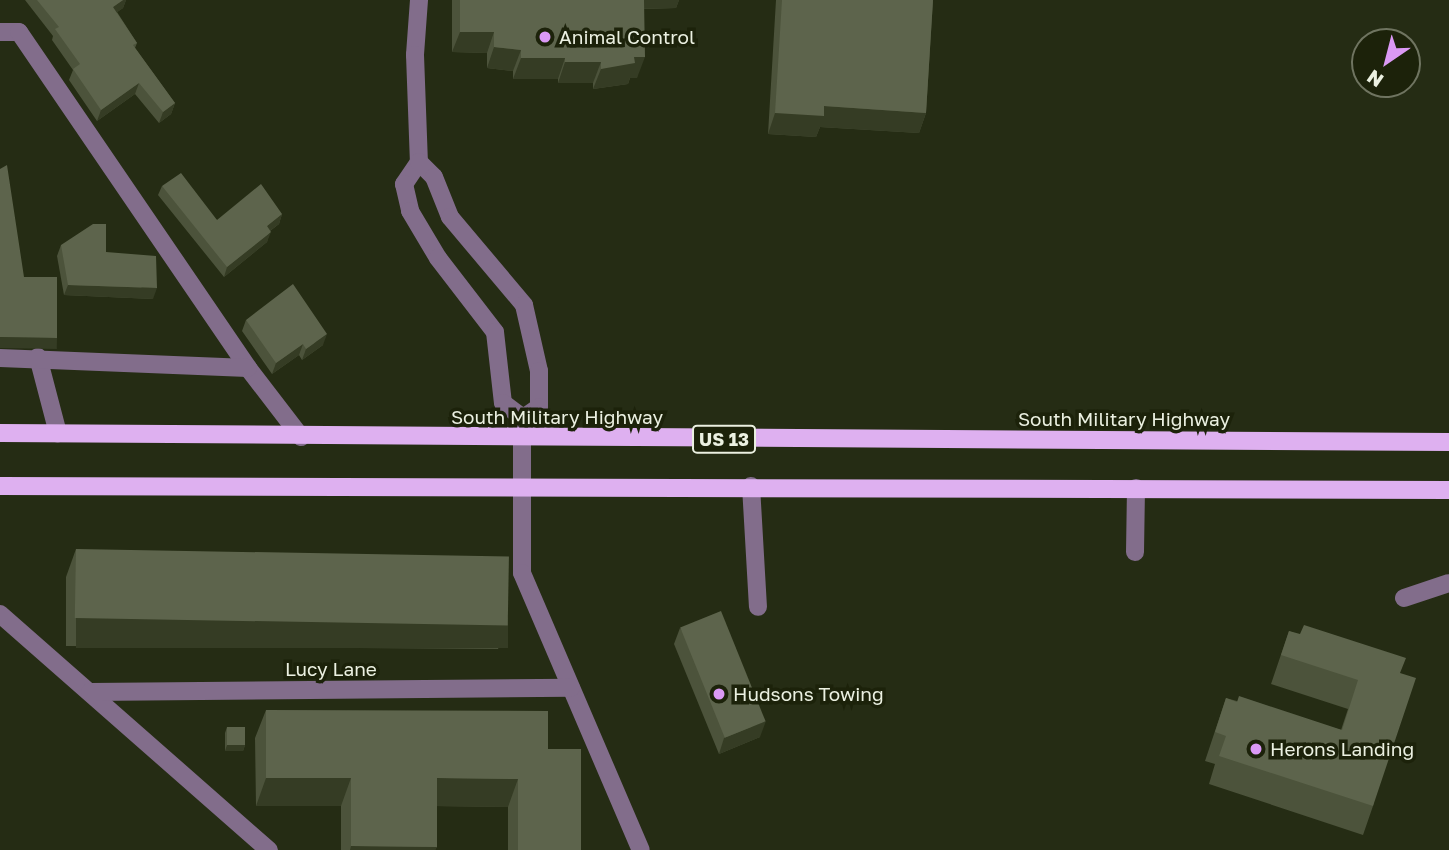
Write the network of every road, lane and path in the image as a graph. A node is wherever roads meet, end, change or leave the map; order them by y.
1 (419, 0) edge
2 (0, 32) edge
3 (418, 162) junction
4 (38, 357) junction
5 (0, 358) edge
6 (248, 368) junction
7 (523, 418) junction
8 (0, 433) edge
9 (58, 433) junction
10 (301, 437) junction
11 (522, 437) junction
12 (1449, 442) edge
13 (521, 485) junction
14 (0, 486) edge
15 (751, 486) junction
16 (1136, 488) junction
17 (1449, 489) edge
18 (1135, 552) dead end
19 (1449, 583) edge
20 (1404, 598) dead end
21 (758, 607) dead end
22 (0, 614) edge
23 (571, 688) junction
24 (90, 692) junction
25 (269, 850) edge
26 (641, 850) edge

1 - 3 lane
2 - 6 lane
3 - 7 lane
3 - 7 lane
4 - 5 lane
4 - 6 lane
4 - 9 lane
6 - 10 lane
7 - 11 lane
8 - 9 main road, South Military Highway / US 13
9 - 10 main road, South Military Highway / US 13
10 - 11 main road, South Military Highway / US 13
11 - 12 main road, South Military Highway / US 13
11 - 13 lane
13 - 14 main road
13 - 15 main road
13 - 23 lane
15 - 16 main road
15 - 21 lane
16 - 17 main road
16 - 18 lane
19 - 20 lane
22 - 24 lane
23 - 24 lane, Lucy Lane
23 - 26 lane
24 - 25 lane

